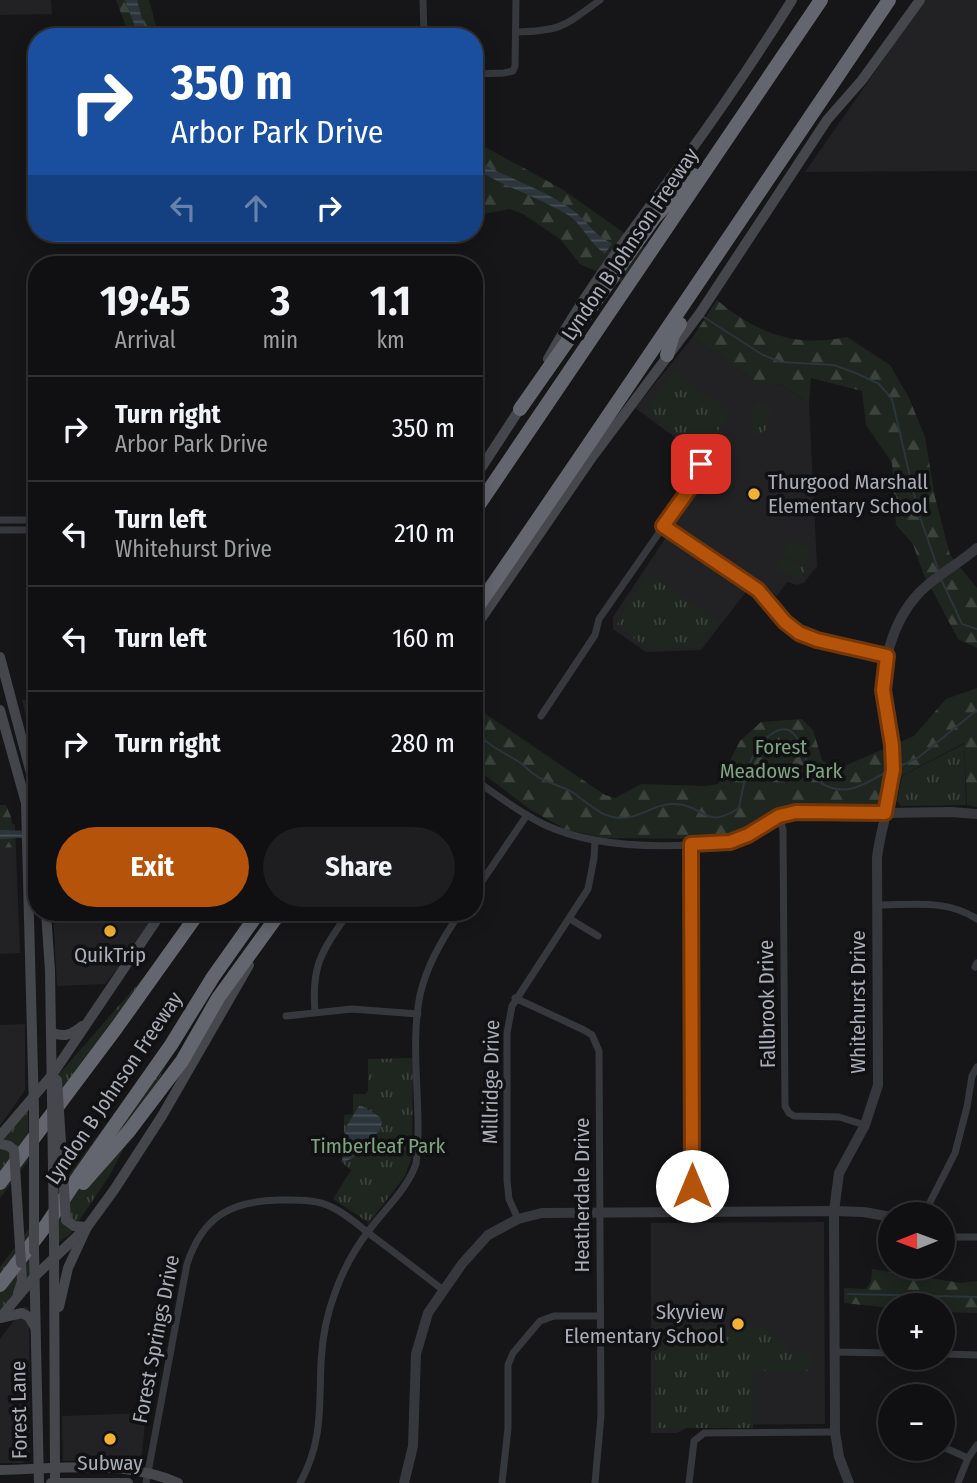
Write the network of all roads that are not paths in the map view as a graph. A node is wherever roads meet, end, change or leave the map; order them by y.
1 (423, 0) edge
2 (516, 0) edge
3 (600, 0) edge
4 (792, 0) edge
5 (821, 0) edge
6 (889, 0) edge
7 (920, 0) edge
8 (424, 28) edge
9 (516, 32) junction
10 (483, 74) edge
11 (723, 142) junction
12 (764, 185) junction
13 (667, 355) junction
14 (520, 410) junction
15 (701, 464) dead end
16 (483, 466) edge
17 (483, 499) edge
18 (0, 520) edge
19 (28, 520) edge
20 (663, 526) junction
21 (0, 530) edge
22 (28, 530) edge
23 (977, 548) edge
24 (483, 599) edge
25 (483, 616) edge
26 (887, 656) junction
27 (0, 657) edge
28 (6, 698) edge
29 (0, 710) edge
30 (541, 716) dead end
31 (28, 768) edge
32 (483, 785) edge
33 (885, 813) junction
34 (977, 814) edge
35 (527, 815) junction
36 (779, 816) junction
37 (595, 841) junction
38 (691, 844) junction
39 (28, 848) edge
40 (483, 880) edge
41 (877, 905) junction
42 (570, 919) junction
43 (977, 919) edge
44 (30, 921) edge
45 (46, 921) edge
46 (156, 921) edge
47 (184, 921) edge
48 (193, 921) edge
49 (253, 921) edge
50 (273, 921) edge
51 (274, 921) edge
52 (343, 921) edge
53 (455, 921) edge
54 (598, 936) dead end
55 (32, 965) junction
56 (161, 966) junction
57 (515, 998) junction
58 (50, 1010) junction
59 (315, 1012) junction
60 (418, 1014) junction
61 (286, 1016) dead end
62 (90, 1020) junction
63 (51, 1032) junction
64 (977, 1067) edge
65 (55, 1077) junction
66 (35, 1094) junction
67 (865, 1125) junction
68 (0, 1136) edge
69 (0, 1144) edge
70 (0, 1183) edge
71 (930, 1202) edge
72 (834, 1211) junction
73 (693, 1212) junction
74 (600, 1213) junction
75 (878, 1215) edge
76 (518, 1219) junction
77 (87, 1227) junction
78 (51, 1230) junction
79 (368, 1232) junction
80 (956, 1237) edge
81 (977, 1237) edge
82 (53, 1259) junction
83 (35, 1276) junction
84 (0, 1285) edge
85 (443, 1290) junction
86 (15, 1298) junction
87 (600, 1316) junction
88 (0, 1318) edge
89 (55, 1320) junction
90 (38, 1332) junction
91 (834, 1352) junction
92 (878, 1353) edge
93 (955, 1354) edge
94 (977, 1355) edge
95 (835, 1432) junction
96 (977, 1444) edge
97 (955, 1452) edge
98 (968, 1458) junction
99 (55, 1469) junction
100 (0, 1470) edge
101 (39, 1470) junction
102 (147, 1478) edge
103 (37, 1483) edge
104 (55, 1483) edge
105 (128, 1483) edge
106 (178, 1483) edge
107 (300, 1483) edge
108 (404, 1483) edge
109 (502, 1483) edge
110 (595, 1483) edge
111 (689, 1483) edge
112 (849, 1483) edge
113 (958, 1483) edge

1 - 8 street
2 - 9 street
3 - 9 street
4 - 14 main road
5 - 11 highway, Lyndon B Johnson Freeway
6 - 12 highway
7 - 13 main road
9 - 10 street
11 - 14 highway
11 - 17 highway, Lyndon B Johnson Freeway
12 - 13 highway
12 - 24 highway
13 - 25 main road
14 - 16 main road
15 - 20 street
18 - 19 street
20 - 26 street
20 - 30 street
21 - 22 street
23 - 26 street, Whitehurst Drive
26 - 33 street, Whitehurst Drive
27 - 28 main road
28 - 31 main road
29 - 39 main road, Forest Lane
32 - 35 street
33 - 34 street
33 - 36 street
33 - 41 street, Whitehurst Drive
35 - 37 street
35 - 40 street
36 - 38 street
36 - 67 street, Fallbrook Drive
37 - 38 street
37 - 42 street, Millridge Drive
38 - 73 street
41 - 43 street
41 - 67 street, Whitehurst Drive
42 - 54 street
42 - 57 street, Millridge Drive
44 - 55 main road, Forest Lane
45 - 58 main road, Forest Lane
46 - 62 main road
47 - 56 highway
48 - 56 highway, Lyndon B Johnson Freeway
49 - 78 highway, Lyndon B Johnson Freeway
50 - 78 highway
51 - 77 main road
52 - 59 street
53 - 60 street
55 - 58 main road
55 - 66 main road, Forest Lane
56 - 70 highway, Lyndon B Johnson Freeway
57 - 74 street, Heatherdale Drive
57 - 76 street, Millridge Drive
58 - 63 main road, Forest Lane
59 - 60 street
59 - 61 street
60 - 79 street
62 - 63 main road
62 - 65 main road
63 - 65 main road, Forest Lane
64 - 71 street
65 - 66 main road
65 - 77 main road, bridge
65 - 78 main road, Forest Lane, bridge
66 - 68 main road
66 - 83 main road, Forest Lane, bridge
67 - 72 street, Whitehurst Drive
69 - 86 main road, bridge
72 - 73 street
72 - 75 street
72 - 91 street, Whitehurst Drive
73 - 74 street
74 - 76 street
74 - 87 street, Heatherdale Drive
76 - 85 street
77 - 82 main road
77 - 89 main road
78 - 82 main road, Forest Lane
78 - 84 highway, Lyndon B Johnson Freeway
79 - 85 street, Forest Springs Drive
79 - 102 street, Forest Springs Drive
79 - 107 street
80 - 81 street
82 - 83 main road
82 - 89 main road, Forest Lane
83 - 86 main road
83 - 90 main road, Forest Lane
85 - 108 street
86 - 88 main road
87 - 109 street
87 - 110 street, Heatherdale Drive
88 - 90 main road
89 - 99 main road, Forest Lane
90 - 101 main road, Forest Lane
91 - 92 street
91 - 95 street, Whitehurst Drive
93 - 94 street
95 - 111 street
95 - 112 street, Whitehurst Drive
96 - 98 street
97 - 98 street
98 - 113 street
99 - 101 main road
99 - 102 main road
99 - 104 main road, Forest Lane
100 - 101 main road
101 - 103 main road, Forest Lane
102 - 106 main road
103 - 104 main road
104 - 105 main road

